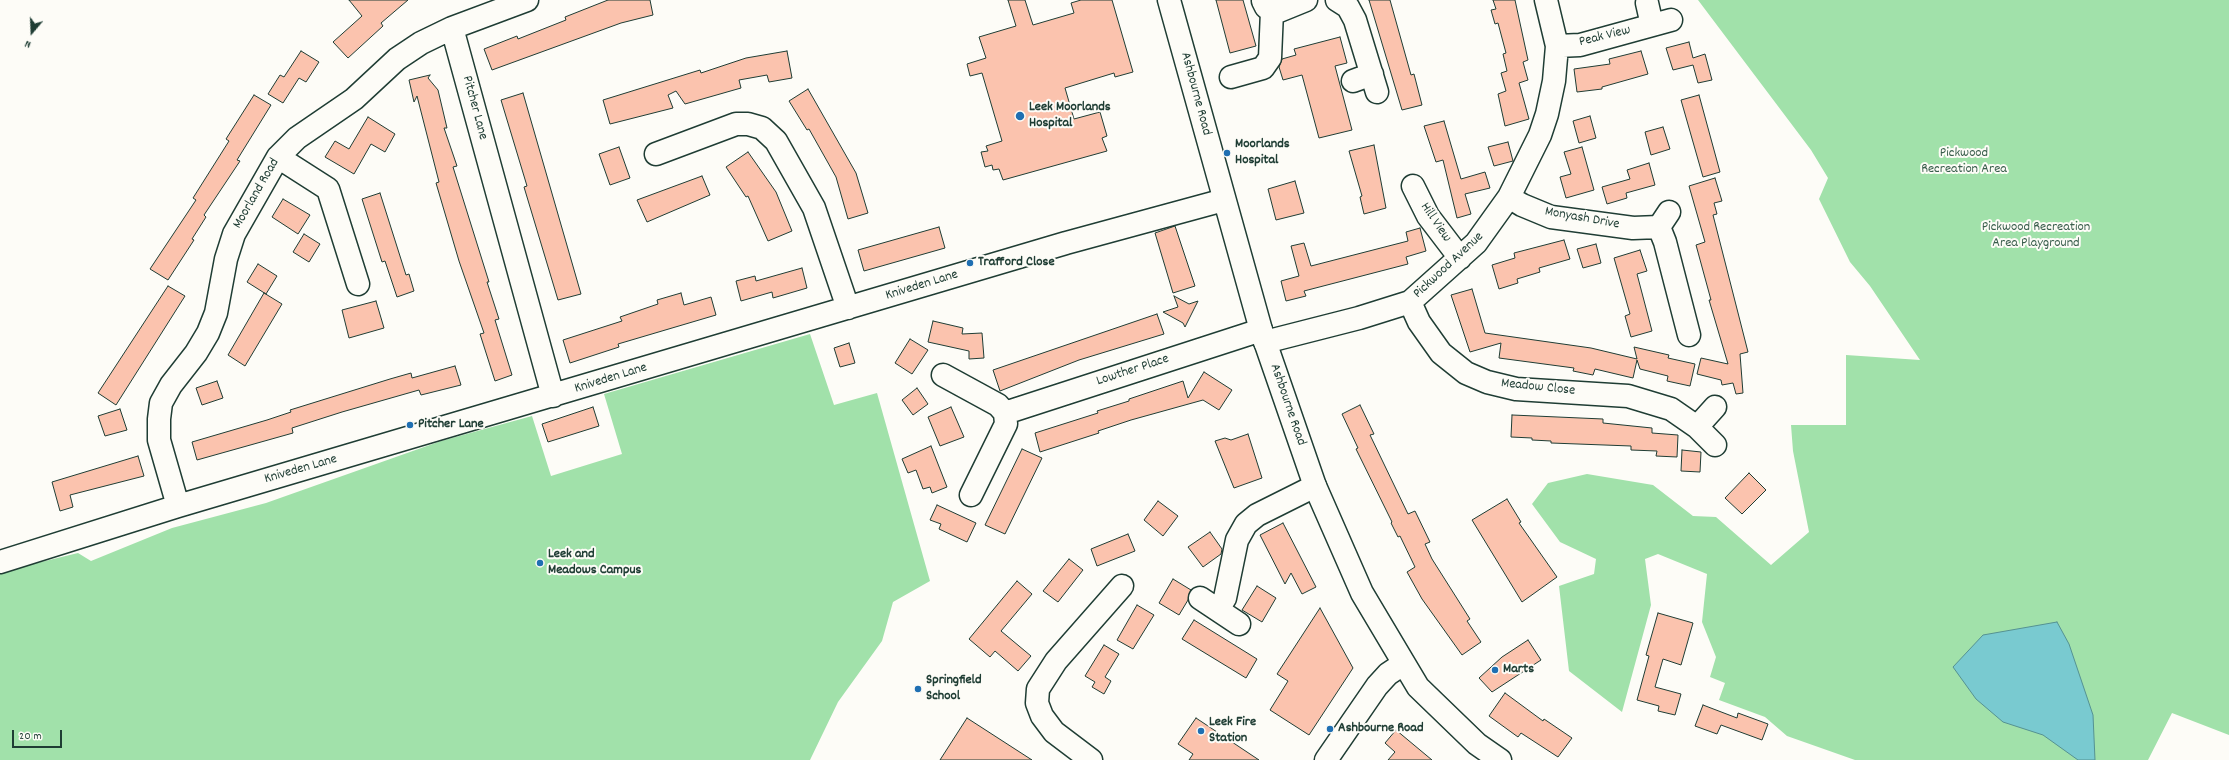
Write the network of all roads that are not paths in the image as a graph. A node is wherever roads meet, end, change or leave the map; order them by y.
1 (527, 0) edge
2 (1169, 0) edge
3 (1306, 0) edge
4 (1337, 0) edge
5 (1546, 0) edge
6 (1647, 3) dead end
7 (491, 6) edge
8 (1267, 6) edge
9 (452, 28) junction
10 (1557, 46) junction
11 (1231, 77) dead end
12 (1367, 82) dead end
13 (656, 154) dead end
14 (278, 157) junction
15 (1414, 186) dead end
16 (1509, 197) junction
17 (1224, 200) junction
18 (1460, 258) junction
19 (350, 278) dead end
20 (1410, 302) junction
21 (848, 308) junction
22 (1680, 326) dead end
23 (1263, 336) junction
24 (943, 374) dead end
25 (553, 396) junction
26 (1714, 407) dead end
27 (1005, 413) junction
28 (1697, 427) junction
29 (1715, 445) dead end
30 (1315, 486) junction
31 (971, 495) dead end
32 (178, 506) junction
33 (0, 562) edge
34 (1122, 586) dead end
35 (1239, 624) dead end
36 (1403, 664) junction
37 (1091, 760) edge
38 (1326, 760) edge
39 (1500, 760) edge

1 - 7 main road, Moorland Road
2 - 17 main road, Ashbourne Road
3 - 8 main road
4 - 12 main road
5 - 10 main road, Pickwood Avenue
6 - 10 main road, Peak View
7 - 9 main road, Moorland Road
8 - 11 main road
9 - 14 main road, Moorland Road
9 - 25 main road, Pitcher Lane
10 - 16 main road, Pickwood Avenue
13 - 21 main road
14 - 19 main road
14 - 32 main road, Moorland Road
15 - 18 main road, Hill View
16 - 18 main road, Pickwood Avenue
16 - 22 main road, Monyash Drive
17 - 21 main road, Kniveden Lane
17 - 23 main road, Ashbourne Road
18 - 20 main road, Pickwood Avenue
20 - 23 main road, Pickwood Avenue
20 - 28 main road, Meadow Close
21 - 25 main road, Kniveden Lane
23 - 27 main road, Lowther Place
23 - 30 main road, Ashbourne Road
24 - 27 main road
25 - 32 main road, Kniveden Lane
26 - 28 main road
27 - 31 main road
28 - 29 main road, Meadow Close
30 - 35 main road
30 - 36 main road, Ashbourne Road
32 - 33 main road, Kniveden Lane
34 - 37 main road
36 - 38 main road
36 - 39 main road, Ashbourne Road

